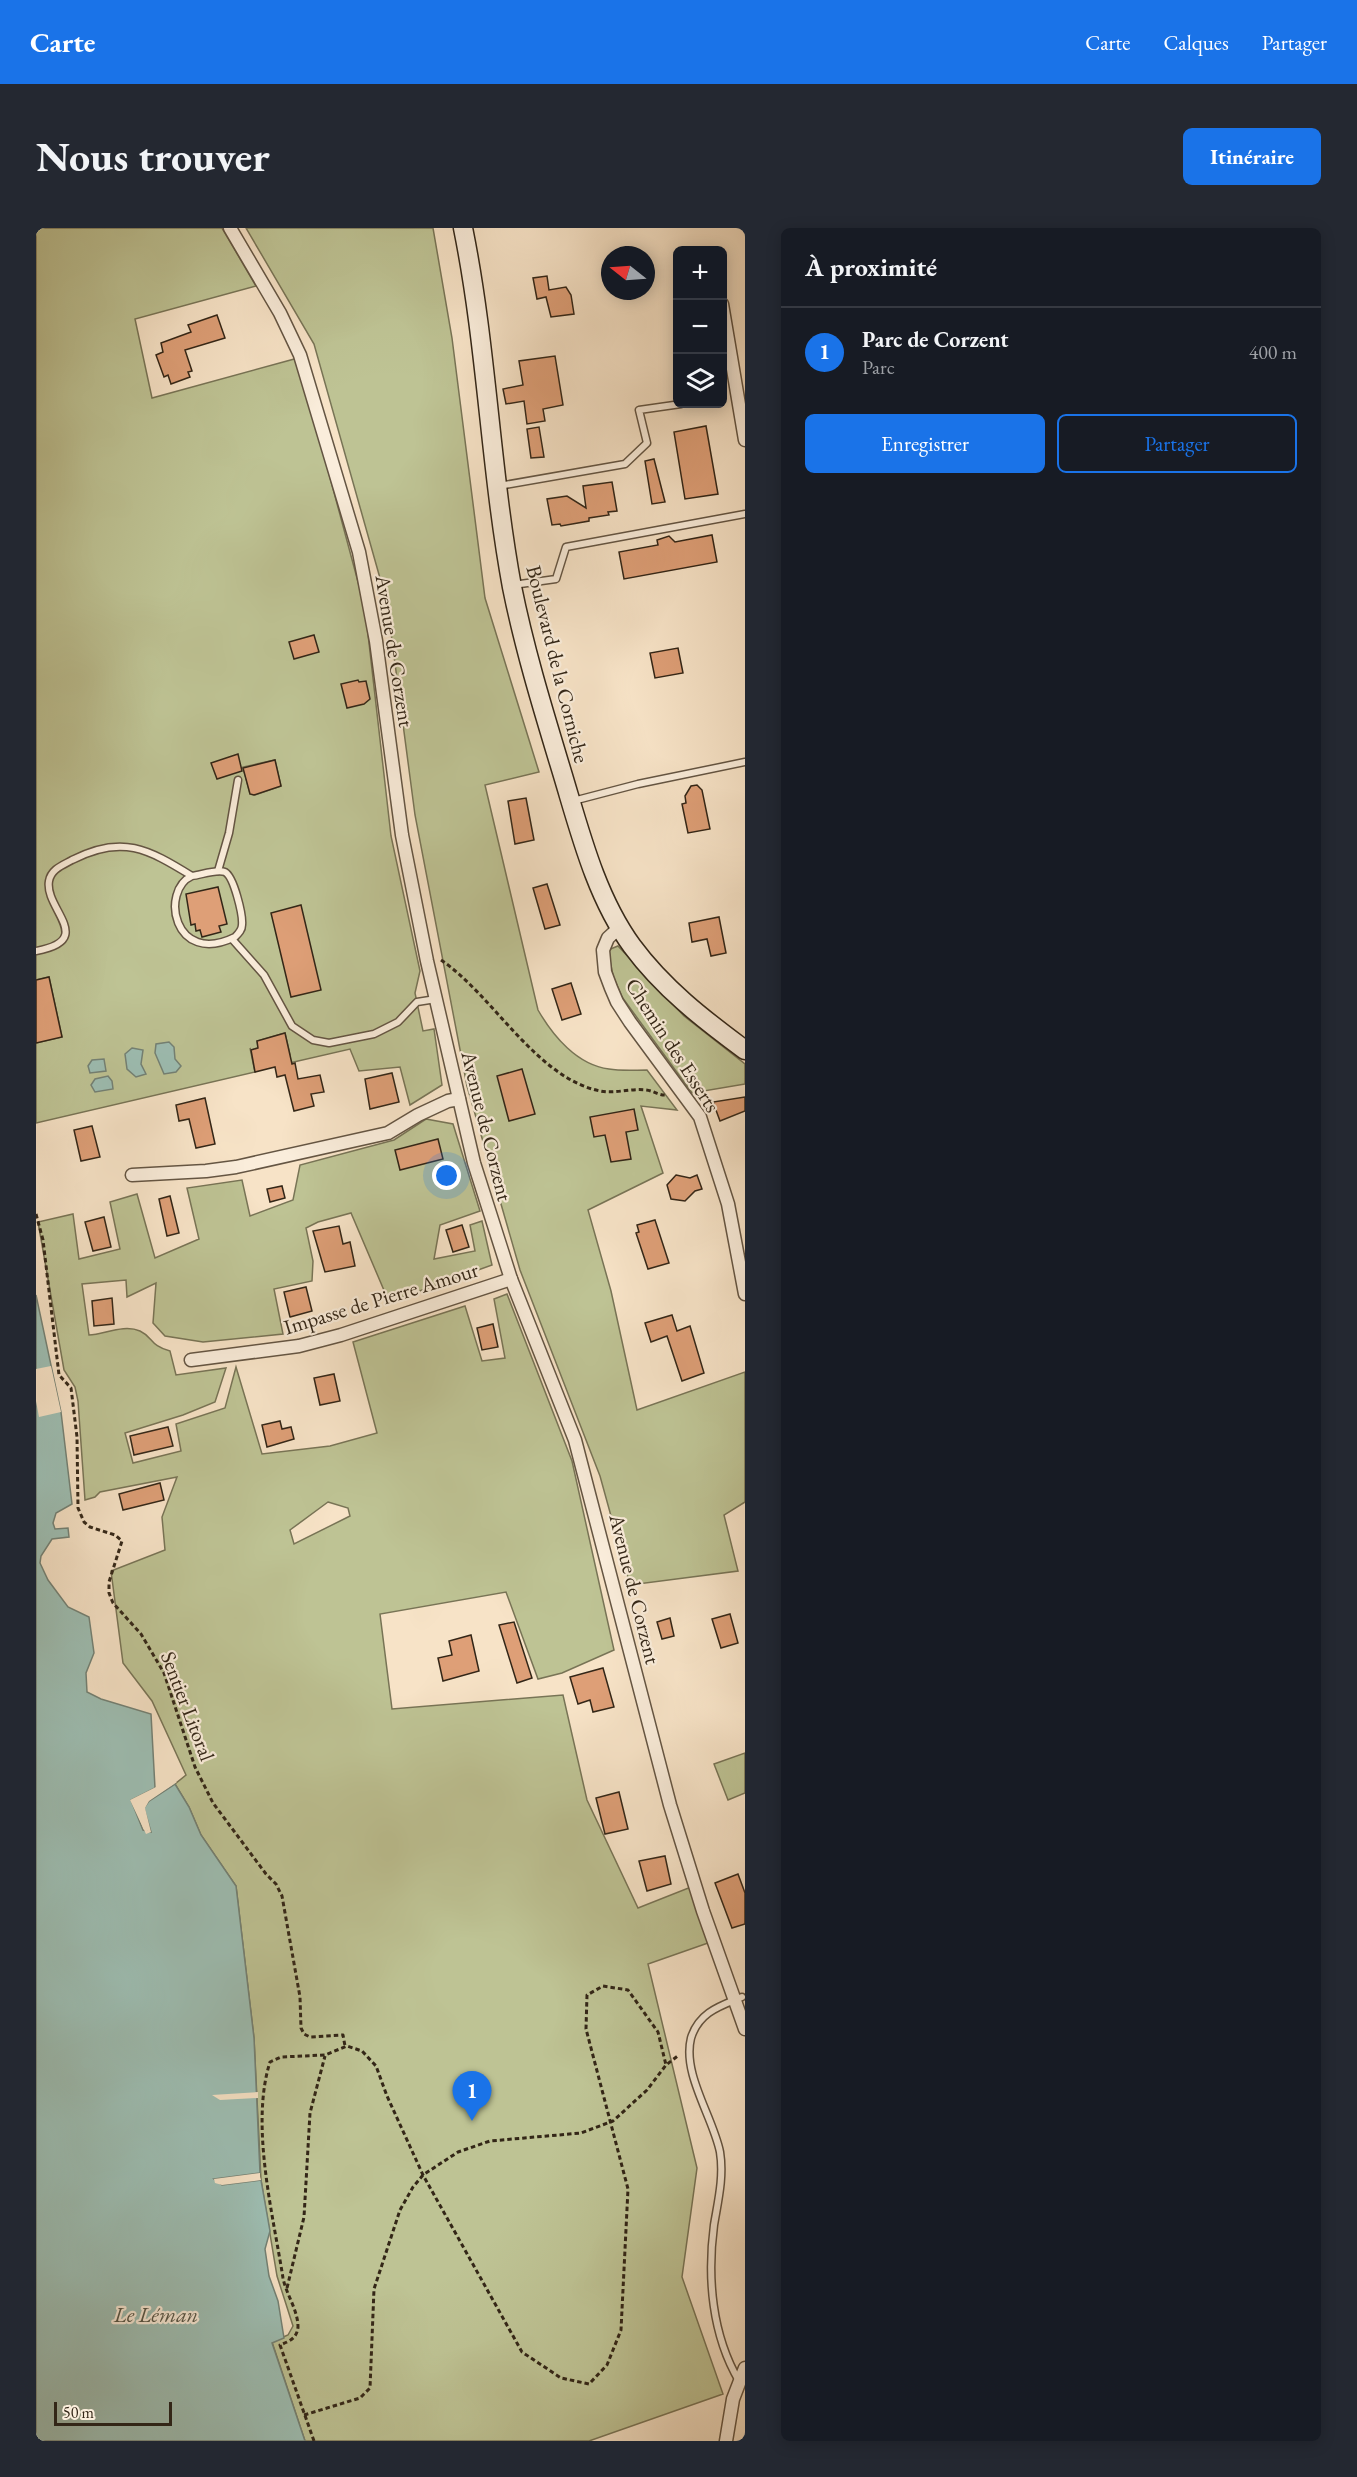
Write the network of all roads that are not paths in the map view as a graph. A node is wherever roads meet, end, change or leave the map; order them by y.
1 (230, 228) edge
2 (463, 228) edge
3 (727, 329) edge
4 (673, 405) edge
5 (745, 440) edge
6 (499, 486) junction
7 (745, 514) edge
8 (512, 586) junction
9 (745, 762) edge
10 (238, 780) dead end
11 (571, 802) junction
12 (218, 871) junction
13 (192, 876) junction
14 (620, 927) junction
15 (232, 939) junction
16 (36, 951) edge
17 (436, 999) junction
18 (745, 1050) edge
19 (459, 1099) junction
20 (132, 1175) dead end
21 (511, 1279) junction
22 (745, 1294) edge
23 (191, 1360) dead end
24 (739, 1998) junction
25 (745, 2029) edge
26 (745, 2368) edge
27 (740, 2381) junction
28 (726, 2441) edge

1 - 17 street, Avenue de Corzent
2 - 6 street, Boulevard de la Corniche
3 - 5 street
4 - 6 lane
6 - 8 street, Boulevard de la Corniche
7 - 8 lane
8 - 11 street, Boulevard de la Corniche
9 - 11 lane
10 - 12 lane
11 - 14 street, Boulevard de la Corniche
12 - 13 lane
12 - 15 lane
13 - 15 lane
13 - 16 lane
14 - 18 street, Boulevard de la Corniche
14 - 22 street, Chemin des Esserts
15 - 17 lane
17 - 19 street, Avenue de Corzent
19 - 20 street
19 - 21 street, Avenue de Corzent
21 - 23 street, Impasse de Pierre Amour
21 - 24 street, Avenue de Corzent
24 - 25 street, Avenue de Corzent
24 - 27 lane
26 - 27 street
27 - 28 street

